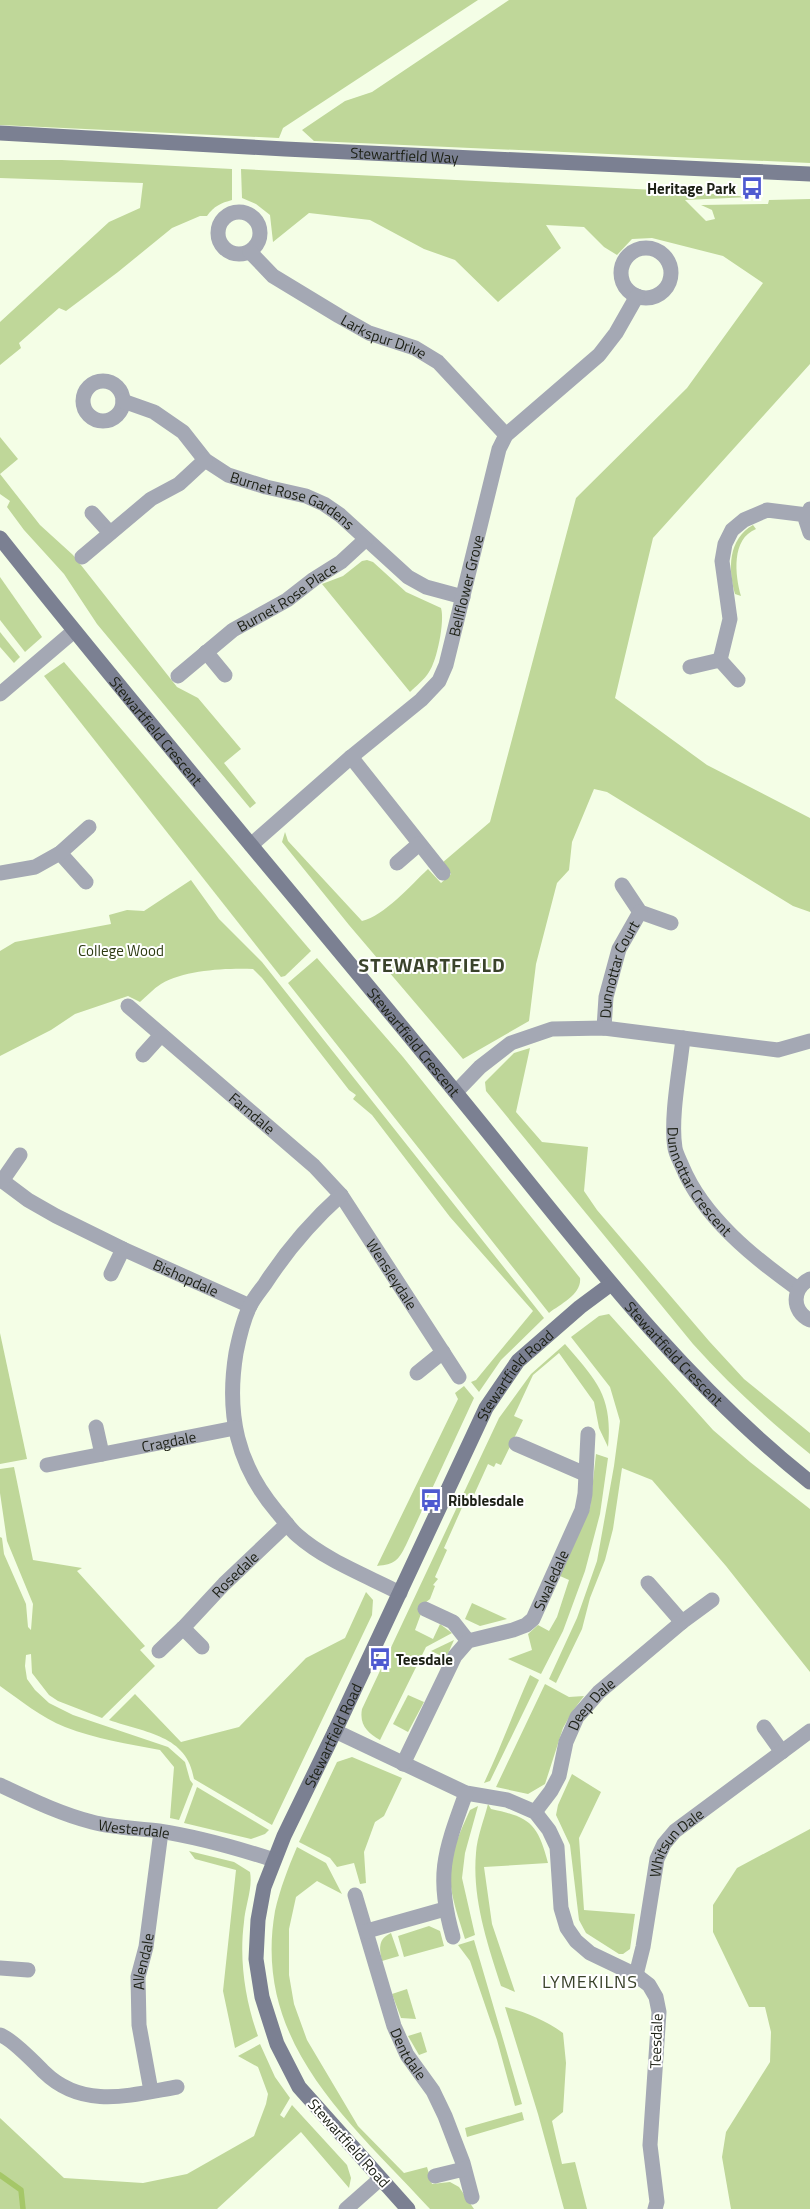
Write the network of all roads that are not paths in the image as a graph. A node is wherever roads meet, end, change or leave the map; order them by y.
1 (0, 133) edge
2 (810, 174) edge
3 (250, 252) dead end
4 (637, 296) dead end
5 (123, 401) dead end
6 (506, 435) junction
7 (205, 460) junction
8 (808, 512) edge
9 (92, 514) dead end
10 (110, 533) junction
11 (810, 533) edge
12 (0, 538) edge
13 (366, 539) junction
14 (82, 557) dead end
15 (463, 597) junction
16 (74, 631) junction
17 (206, 652) junction
18 (720, 660) junction
19 (690, 667) dead end
20 (225, 675) dead end
21 (178, 676) dead end
22 (738, 680) dead end
23 (0, 694) edge
24 (351, 757) junction
25 (89, 827) dead end
26 (420, 844) junction
27 (251, 845) junction
28 (60, 853) junction
29 (397, 863) dead end
30 (0, 873) edge
31 (443, 873) dead end
32 (86, 882) dead end
33 (622, 885) dead end
34 (640, 912) junction
35 (671, 922) dead end
36 (128, 1006) dead end
37 (604, 1028) junction
38 (161, 1035) junction
39 (683, 1038) junction
40 (810, 1041) edge
41 (143, 1055) dead end
42 (456, 1092) junction
43 (20, 1155) dead end
44 (1, 1180) edge
45 (341, 1195) junction
46 (123, 1249) junction
47 (111, 1274) dead end
48 (810, 1279) edge
49 (611, 1284) junction
50 (798, 1290) junction
51 (250, 1306) junction
52 (810, 1320) edge
53 (442, 1352) junction
54 (417, 1373) dead end
55 (459, 1377) dead end
56 (96, 1427) dead end
57 (234, 1428) junction
58 (588, 1434) dead end
59 (516, 1444) dead end
60 (102, 1454) junction
61 (47, 1465) dead end
62 (585, 1474) junction
63 (810, 1482) edge
64 (287, 1524) junction
65 (648, 1583) dead end
66 (400, 1593) junction
67 (712, 1600) dead end
68 (425, 1609) dead end
69 (682, 1622) junction
70 (183, 1628) junction
71 (468, 1641) junction
72 (202, 1647) dead end
73 (159, 1651) dead end
74 (764, 1727) dead end
75 (336, 1731) junction
76 (810, 1731) edge
77 (782, 1752) junction
78 (403, 1764) junction
79 (0, 1785) edge
80 (466, 1793) junction
81 (534, 1812) junction
82 (161, 1832) junction
83 (274, 1860) junction
84 (355, 1895) dead end
85 (445, 1909) junction
86 (367, 1931) junction
87 (453, 1937) dead end
88 (0, 1968) edge
89 (28, 1970) dead end
90 (636, 1976) junction
91 (0, 2035) edge
92 (177, 2087) dead end
93 (151, 2091) junction
94 (464, 2169) junction
95 (435, 2176) dead end
96 (380, 2179) junction
97 (472, 2197) dead end
98 (346, 2209) edge
99 (408, 2209) edge
100 (655, 2209) edge

1 - 2 street, Stewartfield Way
3 - 6 street, Larkspur Drive
4 - 6 street, Bellflower Grove
5 - 7 street, Burnet Rose Gardens
6 - 15 street, Bellflower Grove
7 - 10 street
7 - 13 street, Burnet Rose Gardens
8 - 11 street
8 - 18 street
9 - 10 street
10 - 14 street
12 - 16 street, Stewartfield Crescent
13 - 15 street, Burnet Rose Gardens
13 - 17 street, Burnet Rose Place
15 - 24 street, Bellflower Grove
16 - 23 street
16 - 27 street, Stewartfield Crescent
17 - 20 street
17 - 21 street, Burnet Rose Place
18 - 19 street
18 - 22 street
24 - 26 street
24 - 27 street, Bellflower Grove
25 - 28 street
26 - 29 street
26 - 31 street
27 - 42 street, Stewartfield Crescent
28 - 30 street
28 - 32 street
33 - 34 street
34 - 35 street
34 - 37 street, Dunnottar Court
36 - 38 street, Farndale
37 - 39 street
37 - 42 street
38 - 41 street
38 - 45 street, Farndale
39 - 40 street
39 - 50 street, Dunnottar Crescent
42 - 49 street, Stewartfield Crescent
43 - 44 street, Bishopdale
44 - 46 street, Bishopdale
45 - 51 street
45 - 53 street, Wensleydale
46 - 47 street
46 - 51 street, Bishopdale
48 - 50 street
49 - 63 street, Stewartfield Crescent
49 - 66 street, Stewartfield Road
50 - 52 street
51 - 57 street
53 - 54 street
53 - 55 street, Wensleydale
56 - 60 street
57 - 60 street, Cragdale
57 - 64 street
58 - 62 street, Swaledale
59 - 62 street
60 - 61 street, Cragdale
62 - 71 street, Swaledale
64 - 66 street
64 - 70 street, Rosedale
65 - 69 street
66 - 75 street, Stewartfield Road
67 - 69 street, Deep Dale
68 - 71 street
69 - 81 street, Deep Dale
70 - 72 street
70 - 73 street, Rosedale
71 - 78 street
74 - 77 street
75 - 78 street, Teesdale
75 - 83 street, Stewartfield Road
76 - 77 street, Whitsun Dale
77 - 90 street, Whitsun Dale
78 - 80 street, Teesdale
79 - 82 street, Westerdale
80 - 81 street, Teesdale
80 - 85 street
81 - 90 street, Teesdale
82 - 83 street, Westerdale
82 - 93 street, Allendale
83 - 96 street, Stewartfield Road
84 - 86 street, Dentdale
85 - 86 street
85 - 87 street
86 - 94 street, Dentdale
88 - 89 street
90 - 100 street, Teesdale
91 - 93 street
92 - 93 street
94 - 95 street
94 - 97 street, Dentdale
96 - 98 street
96 - 99 street, Stewartfield Road

